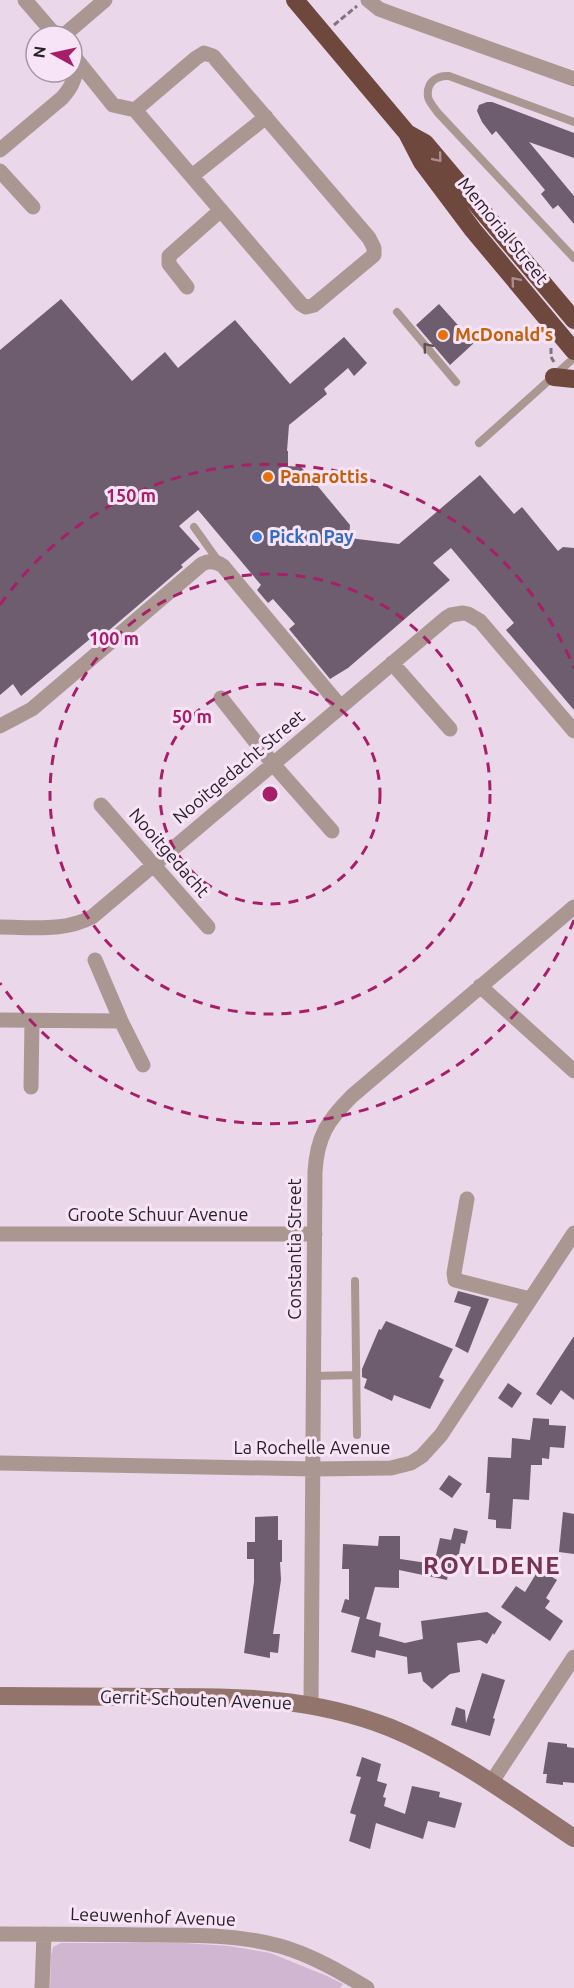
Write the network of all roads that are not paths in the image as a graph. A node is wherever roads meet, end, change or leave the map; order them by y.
1 (25, 0) edge
2 (105, 0) edge
3 (295, 0) edge
4 (366, 0) edge
5 (46, 24) edge
6 (77, 24) edge
7 (84, 69) edge
8 (574, 79) edge
9 (72, 84) edge
10 (135, 110) junction
11 (266, 117) junction
12 (574, 122) edge
13 (407, 133) junction
14 (0, 150) edge
15 (0, 171) edge
16 (192, 176) junction
17 (33, 207) dead end
18 (221, 210) junction
19 (574, 258) edge
20 (187, 287) dead end
21 (398, 312) dead end
22 (574, 320) edge
23 (574, 351) edge
24 (574, 358) edge
25 (554, 376) junction
26 (574, 379) edge
27 (456, 382) dead end
28 (479, 443) dead end
29 (194, 527) dead end
30 (220, 564) junction
31 (392, 663) junction
32 (221, 698) dead end
33 (340, 706) junction
34 (0, 726) edge
35 (450, 729) dead end
36 (574, 731) edge
37 (273, 764) junction
38 (101, 805) dead end
39 (332, 831) dead end
40 (154, 866) junction
41 (574, 907) edge
42 (0, 927) edge
43 (207, 927) dead end
44 (95, 960) dead end
45 (480, 986) junction
46 (0, 1020) edge
47 (32, 1021) junction
48 (121, 1021) junction
49 (143, 1065) dead end
50 (574, 1071) edge
51 (31, 1086) dead end
52 (467, 1199) dead end
53 (574, 1233) edge
54 (0, 1234) edge
55 (315, 1234) junction
56 (355, 1281) dead end
57 (530, 1299) junction
58 (356, 1375) junction
59 (314, 1376) junction
60 (357, 1435) dead end
61 (0, 1463) edge
62 (314, 1469) junction
63 (574, 1657) edge
64 (0, 1696) edge
65 (311, 1705) junction
66 (491, 1783) junction
67 (574, 1838) edge
68 (0, 1934) edge
69 (44, 1934) junction
70 (359, 1986) edge
71 (42, 1988) edge

1 - 5 street
2 - 6 street
3 - 13 highway, Memorial Street
4 - 8 street
7 - 10 street
9 - 14 street
10 - 11 street
10 - 16 street
11 - 16 street
11 - 18 street
12 - 19 lane
13 -> 22 highway, Memorial Street
23 -> 13 highway, Memorial Street
15 - 17 street
16 - 18 street
18 - 20 street
27 -> 21 lane
24 - 25 lane
25 - 26 highway
25 - 28 lane
29 - 30 lane
30 - 33 street
30 - 34 street
31 - 33 street, Nooitgedacht Street
31 - 35 street
31 - 36 street, Nooitgedacht Street
32 - 37 street
33 - 37 street, Nooitgedacht Street
37 - 39 street
37 - 40 street, Nooitgedacht Street
38 - 40 street, Nooitgedacht
40 - 42 street, Nooitgedacht Street
40 - 43 street, Nooitgedacht
41 - 45 street, Constantia Street
44 - 48 street
45 - 50 street
45 - 55 street, Constantia Street
46 - 47 street
47 - 48 street
47 - 51 street
48 - 49 street
52 - 57 street
53 - 57 street, La Rochelle Avenue
54 - 55 street, Groote Schuur Avenue
55 - 59 street, Constantia Street
56 - 58 lane
57 - 62 street, La Rochelle Avenue
58 - 59 lane
58 - 60 lane
59 - 62 street, Constantia Street
61 - 62 street, La Rochelle Avenue
62 - 65 street, Constantia Street
63 - 66 street
64 - 65 street, Gerrit Schouten Avenue
65 - 66 street, Gerrit Schouten Avenue
66 - 67 street, Gerrit Schouten Avenue
68 - 69 street, Leeuwenhof Avenue
69 - 70 street, Leeuwenhof Avenue
69 - 71 street

